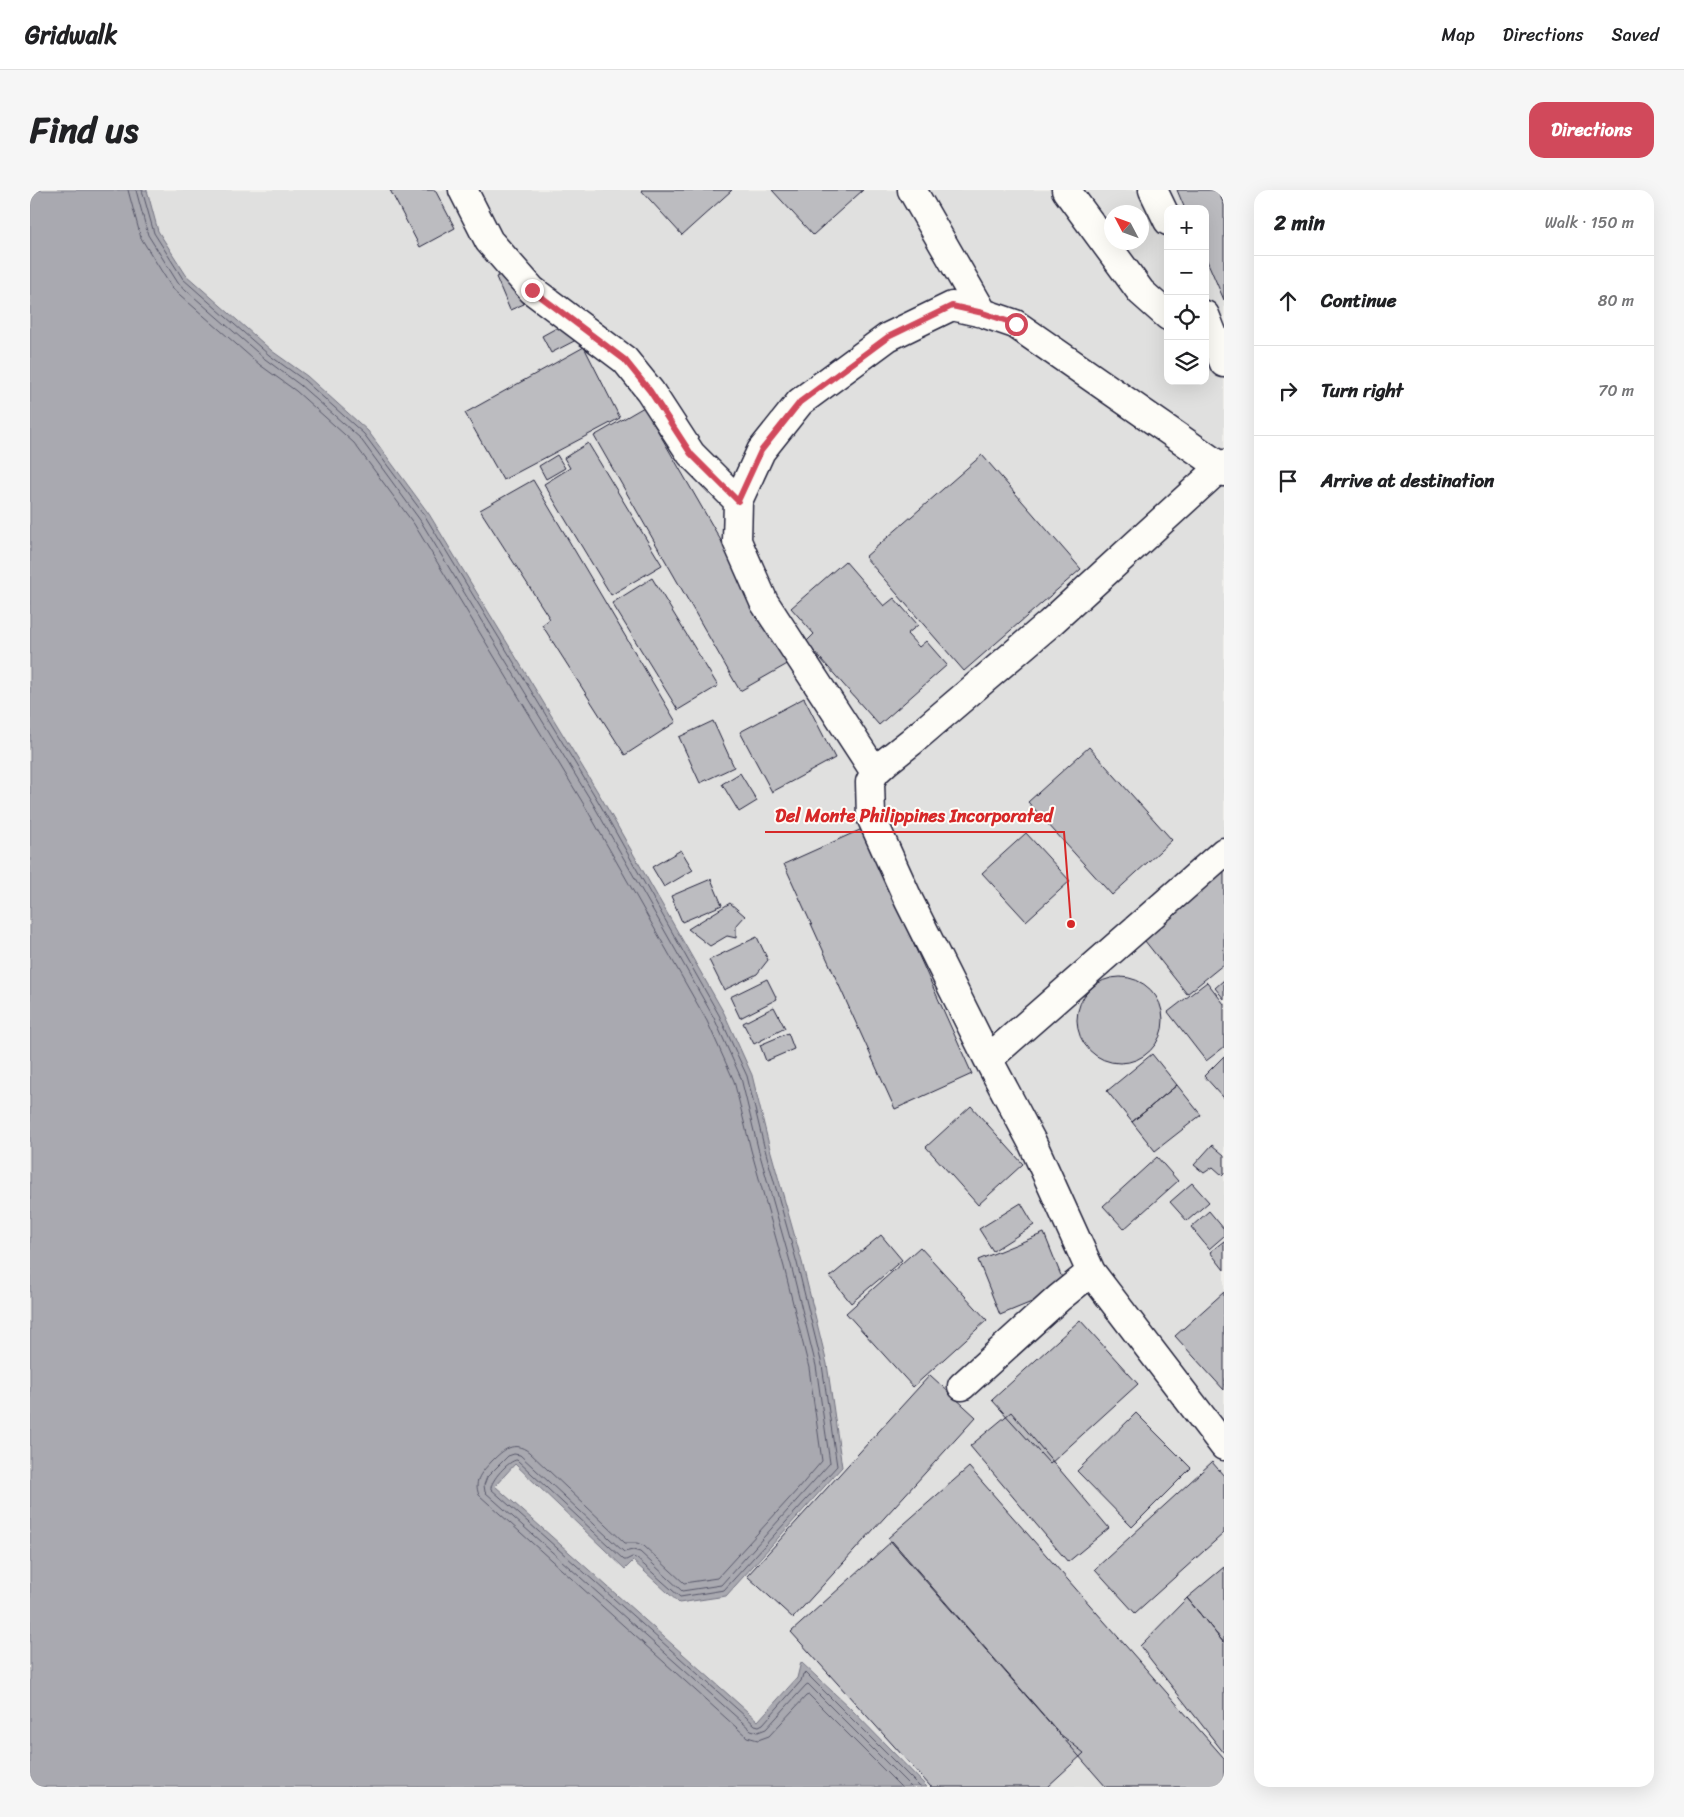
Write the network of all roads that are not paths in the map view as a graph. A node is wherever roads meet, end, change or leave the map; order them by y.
1 (463, 190) edge
2 (912, 190) edge
3 (1066, 190) edge
4 (1153, 190) edge
5 (1164, 213) edge
6 (1164, 312) edge
7 (983, 313) junction
8 (1209, 325) edge
9 (1209, 355) edge
10 (1224, 364) edge
11 (1224, 368) edge
12 (1223, 467) edge
13 (738, 501) junction
14 (875, 772) junction
15 (1224, 852) edge
16 (988, 1059) junction
17 (1091, 1272) junction
18 (962, 1386) dead end
19 (1224, 1446) edge

1 - 13 lane
2 - 7 lane
3 - 6 lane
4 - 5 lane
7 - 12 lane
7 - 13 lane
8 - 10 lane
9 - 11 lane
12 - 14 lane
13 - 14 lane
14 - 16 lane
15 - 16 lane
16 - 17 lane
17 - 18 lane
17 - 19 lane

